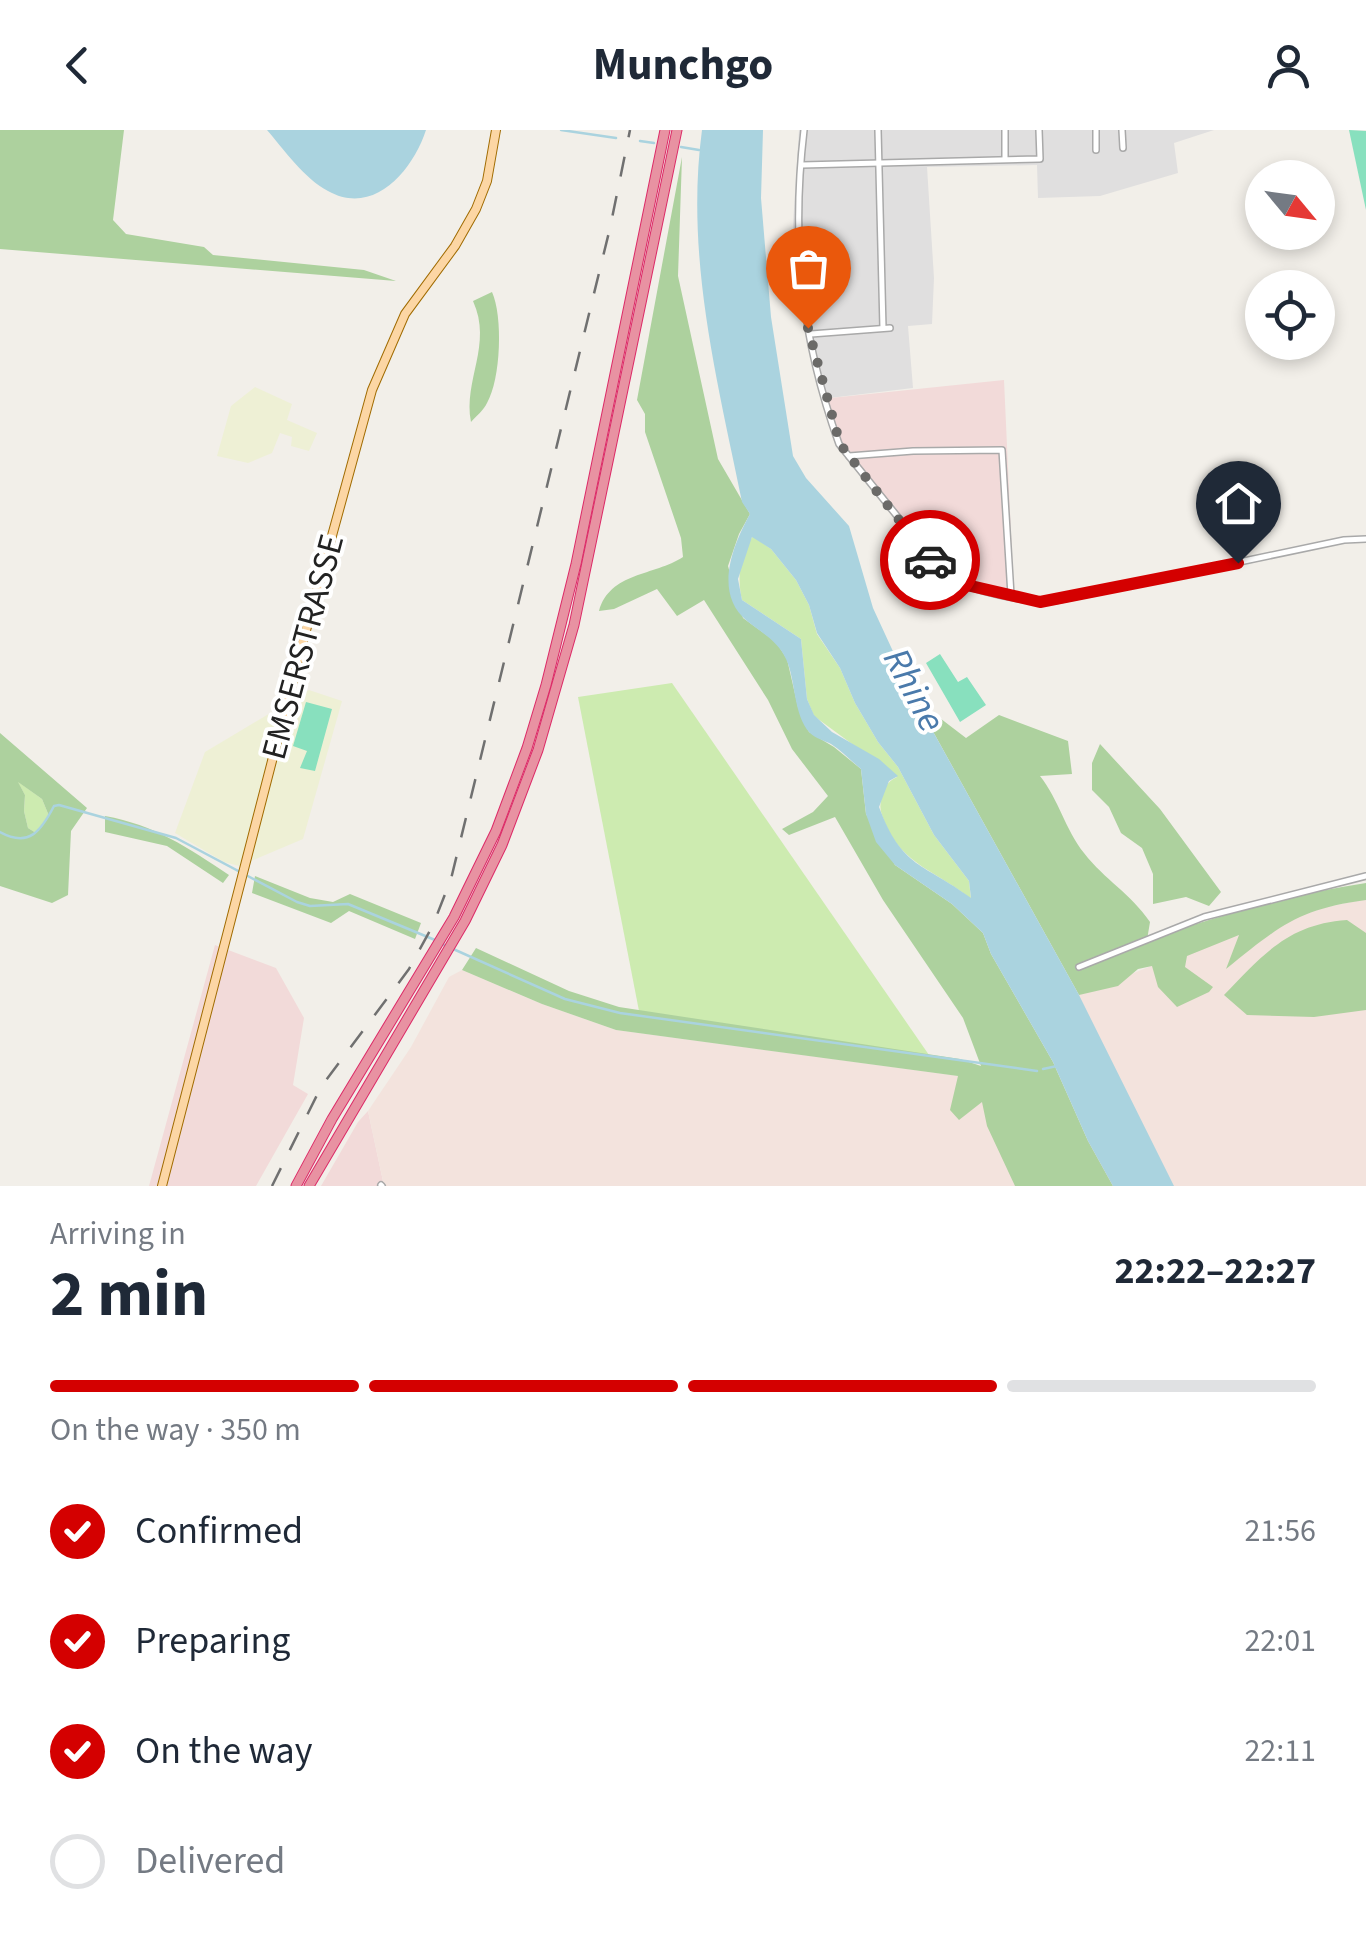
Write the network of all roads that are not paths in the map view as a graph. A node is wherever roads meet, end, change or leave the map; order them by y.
1 (496, 130) edge
2 (665, 130) edge
3 (677, 130) edge
4 (804, 130) edge
5 (878, 130) edge
6 (1005, 130) edge
7 (1039, 130) edge
8 (1096, 130) edge
9 (1122, 130) edge
10 (1123, 148) dead end
11 (1096, 150) dead end
12 (1006, 159) junction
13 (877, 164) junction
14 (802, 165) junction
15 (810, 334) junction
16 (849, 456) junction
17 (1365, 540) edge
18 (1012, 596) junction
19 (1366, 876) edge
20 (478, 881) junction
21 (445, 945) junction
22 (1079, 967) dead end
23 (162, 1186) edge
24 (296, 1186) edge
25 (309, 1186) edge

1 - 23 main road, EMSERSTRASSE
2 - 20 highway
3 - 20 highway
4 - 14 street
5 - 13 street
6 - 12 street
7 - 12 street
8 - 11 street
9 - 10 street
12 - 13 street
13 - 14 street
13 - 15 street
14 - 15 street
15 - 16 street
16 - 18 street
16 - 18 street
17 - 18 street
19 - 22 street
20 - 21 highway
21 - 24 highway
21 - 25 highway

